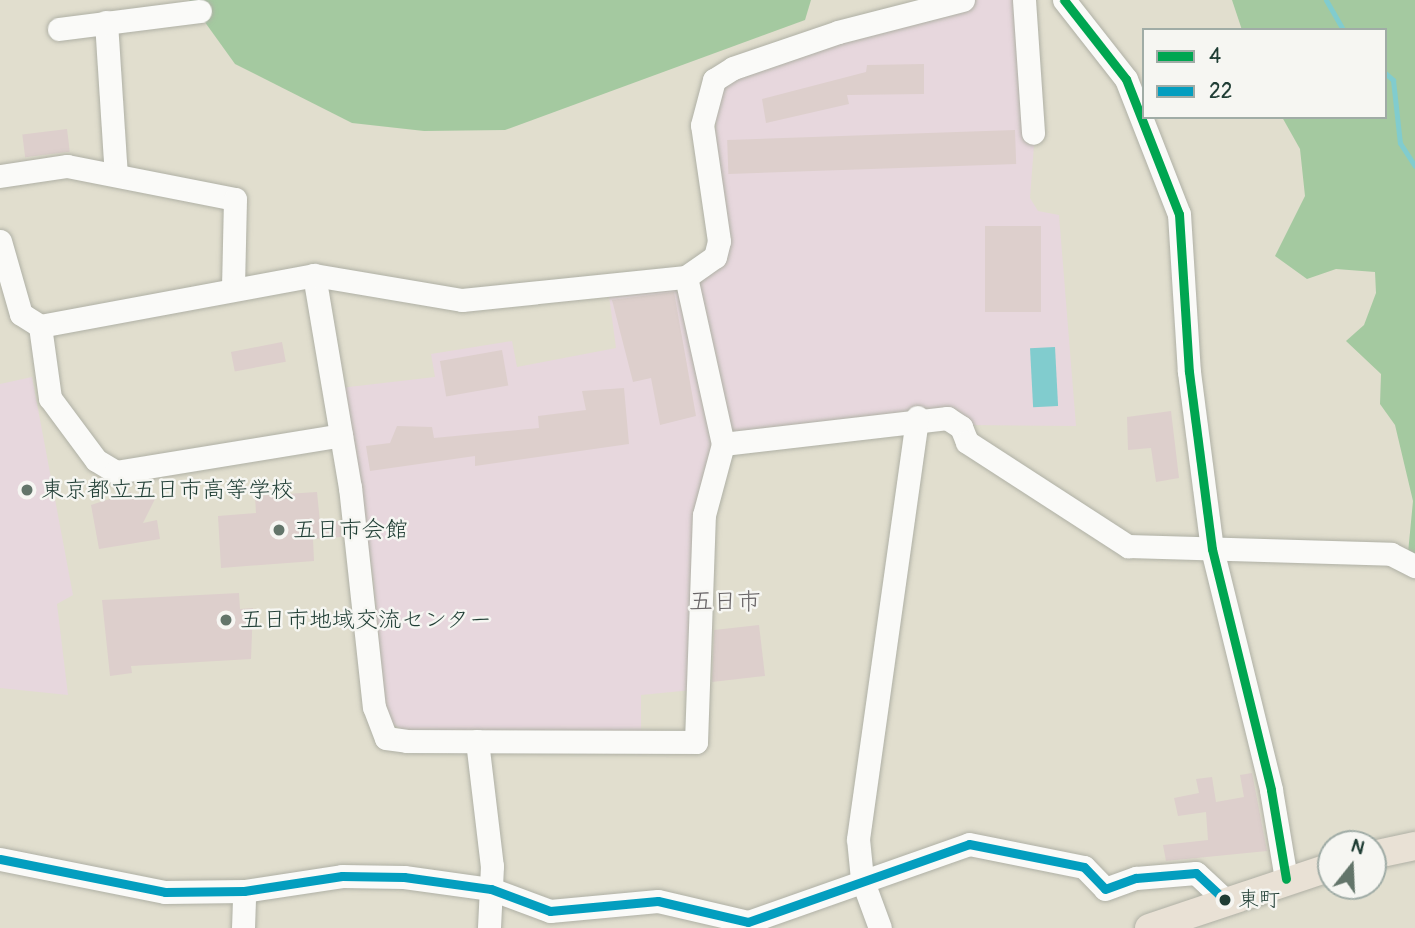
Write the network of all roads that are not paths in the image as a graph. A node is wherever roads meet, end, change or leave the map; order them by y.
1 (963, 0) edge
2 (1024, 0) edge
3 (1065, 0) edge
4 (200, 11) dead end
5 (106, 22) junction
6 (59, 29) dead end
7 (1033, 133) dead end
8 (116, 175) junction
9 (0, 176) edge
10 (0, 241) edge
11 (314, 275) junction
12 (686, 277) junction
13 (233, 289) junction
14 (20, 318) edge
15 (917, 417) junction
16 (341, 435) junction
17 (723, 444) junction
18 (1212, 549) junction
19 (1415, 566) edge
20 (477, 741) junction
21 (1415, 846) edge
22 (1387, 852) edge
23 (0, 859) edge
24 (1317, 871) edge
25 (862, 879) junction
26 (1286, 879) junction
27 (491, 889) junction
28 (244, 891) junction
29 (1225, 900) junction
30 (243, 928) edge
31 (489, 928) edge
32 (880, 928) edge
33 (1149, 928) edge

1 - 12 street
2 - 7 street
3 - 18 street
4 - 5 street
5 - 6 street
5 - 8 street
8 - 9 street
8 - 13 street
10 - 14 street
11 - 12 street
11 - 13 street
11 - 16 street
12 - 17 street
13 - 14 street
14 - 16 street
15 - 17 street
15 - 18 street
15 - 25 street
16 - 20 street
17 - 20 street
18 - 19 street
18 - 26 street
20 - 27 street
21 - 22 main road
23 - 28 street
24 - 26 main road
25 - 27 street
25 - 29 street
25 - 32 street
26 - 29 main road
27 - 28 street
27 - 31 street
28 - 30 street
29 - 33 main road

